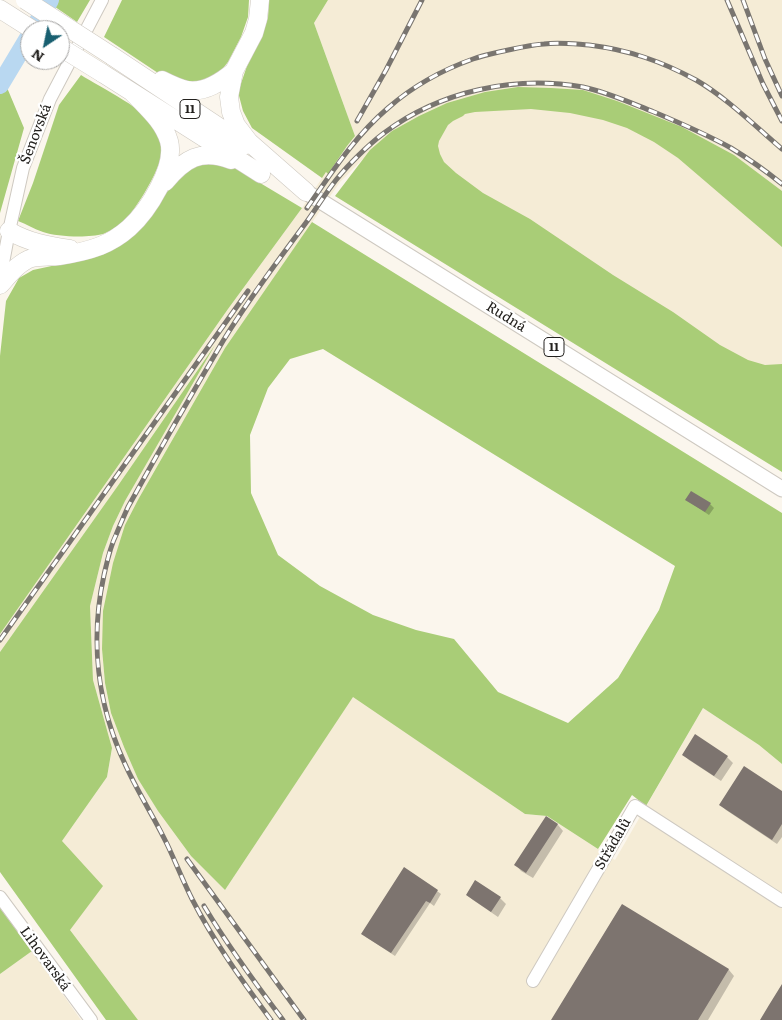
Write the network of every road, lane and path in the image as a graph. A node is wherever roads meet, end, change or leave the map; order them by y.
1 (25, 0) edge
2 (102, 0) edge
3 (260, 0) edge
4 (0, 9) edge
5 (20, 22) edge
6 (70, 53) edge
7 (114, 57) junction
8 (234, 71) junction
9 (133, 93) junction
10 (266, 167) junction
11 (156, 192) junction
12 (306, 192) joint
13 (8, 237) junction
14 (82, 251) junction
15 (32, 258) junction
16 (0, 279) edge
17 (0, 285) edge
18 (782, 490) edge
19 (0, 897) edge
20 (782, 901) edge
21 (533, 981) dead end
22 (91, 1020) edge

1 - 7 highway, 11, bridge
2 - 13 street, Šenovská
3 - 8 highway
4 - 5 highway
6 - 9 highway, 11, bridge
7 - 8 highway
7 - 10 highway, 11
8 - 10 highway
9 - 10 highway, 11
9 - 11 highway
10 - 11 highway
10 - 12 highway, 11
11 - 14 highway
12 - 18 main road, Rudná / 11
13 - 14 highway
13 - 15 highway
13 - 16 street, Šenovská
14 - 15 highway
15 - 17 highway
19 - 22 street, Lihovarská
20 - 21 street, Střádalů

